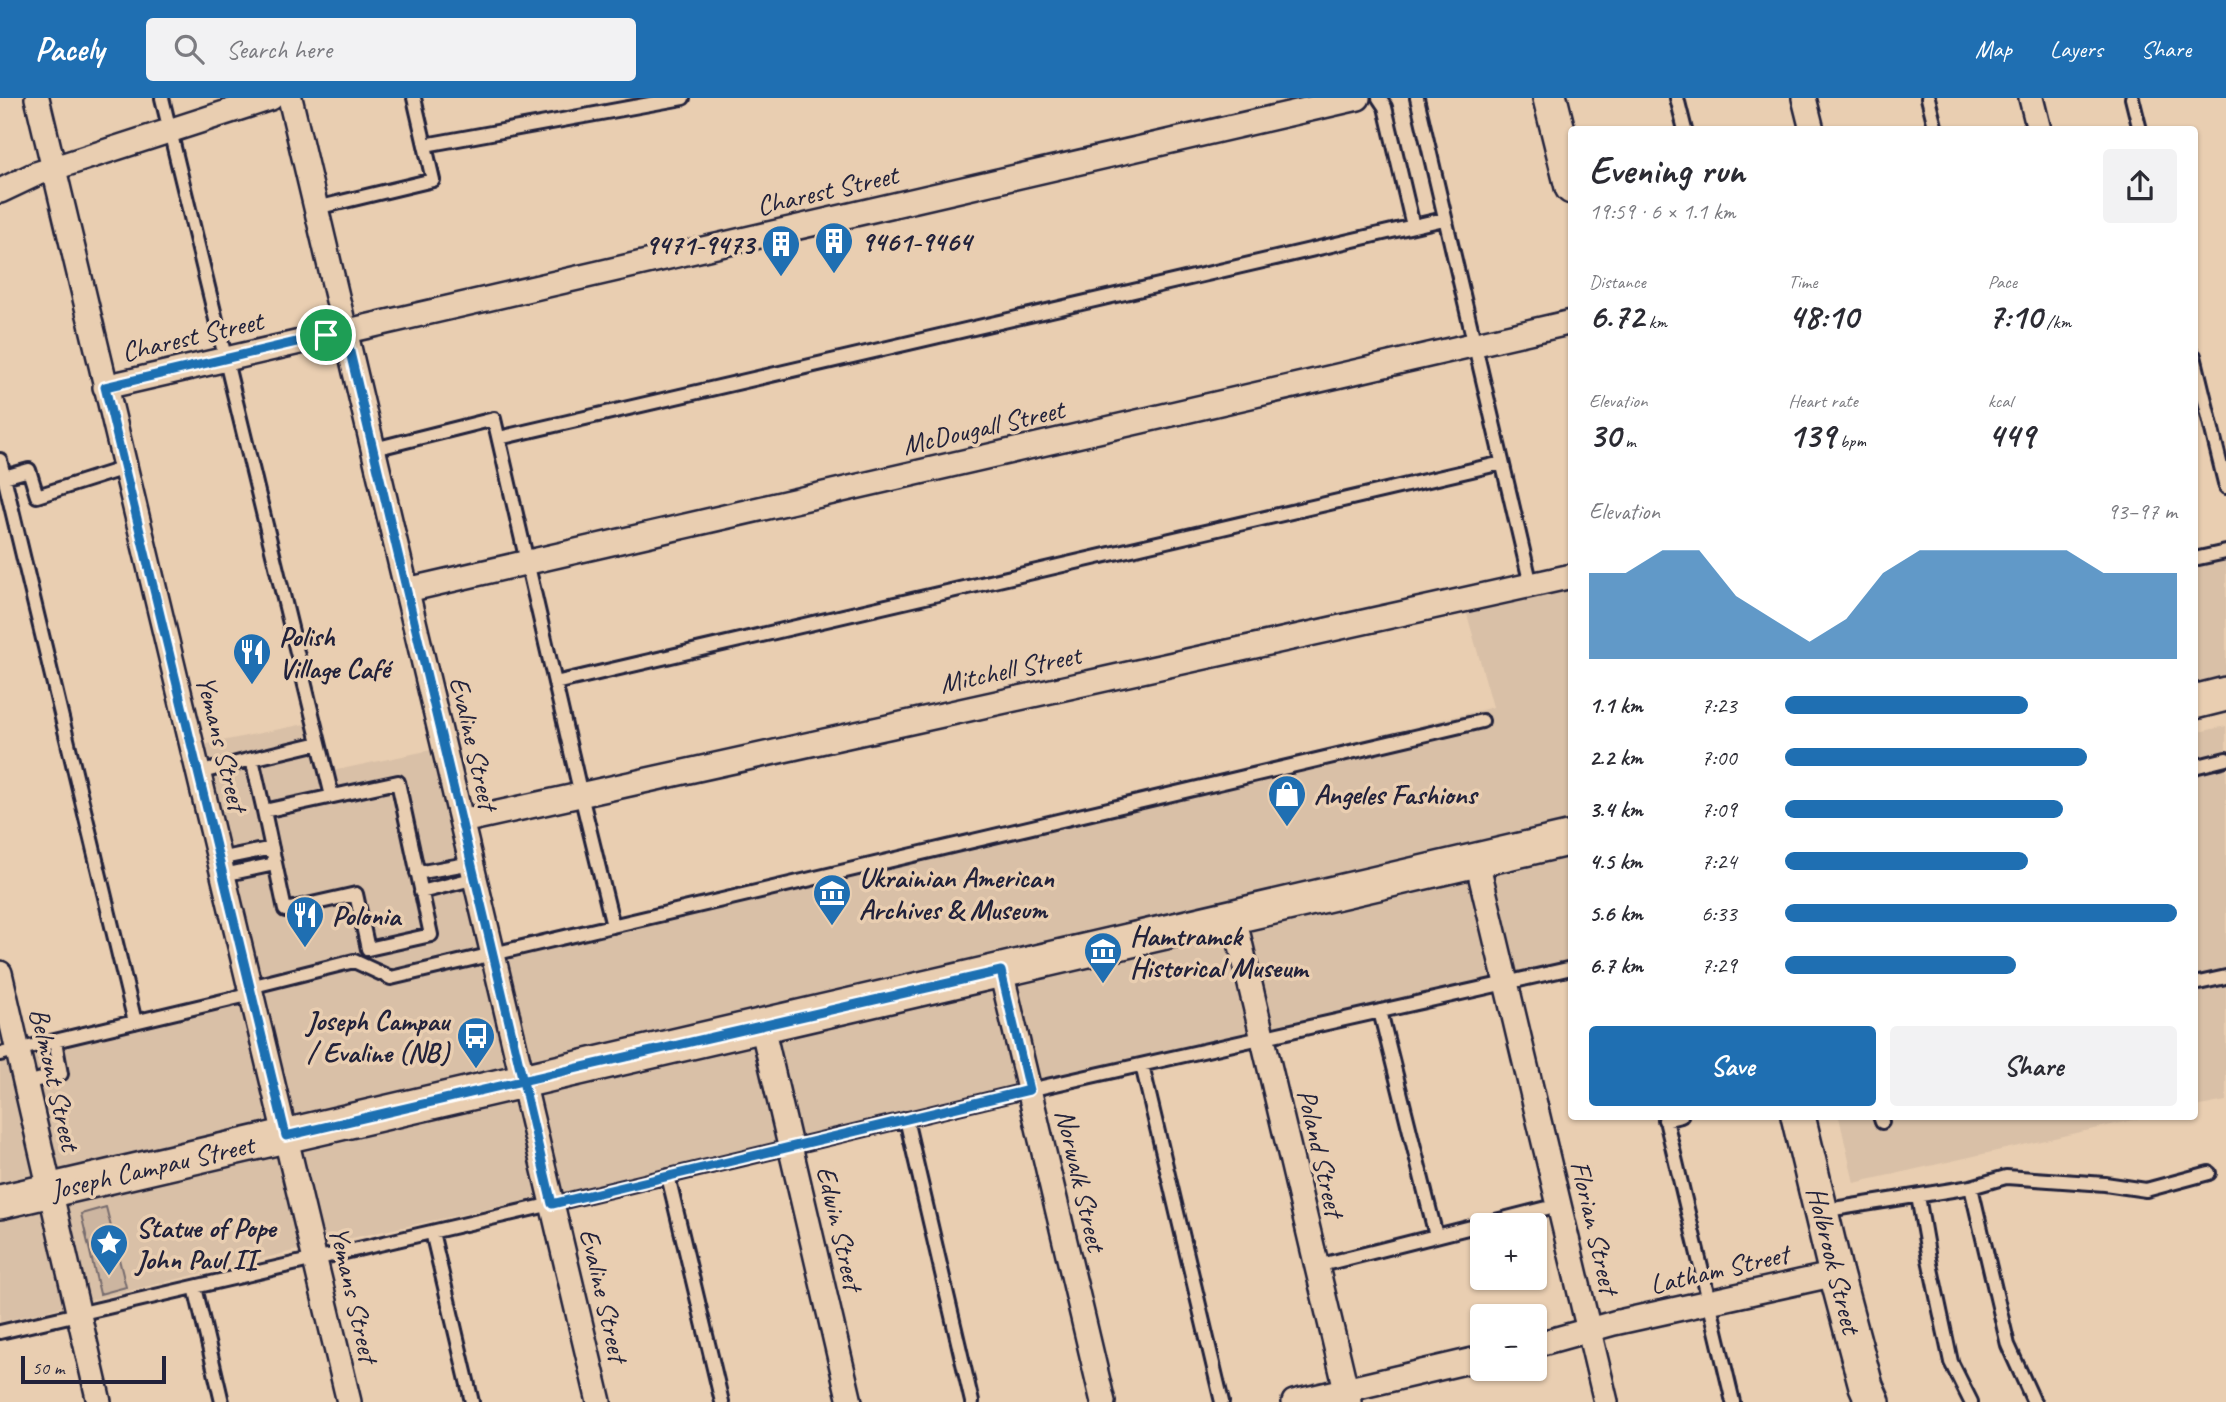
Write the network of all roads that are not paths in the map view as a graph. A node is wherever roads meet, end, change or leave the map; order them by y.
1 (37, 98) edge
2 (162, 98) edge
3 (271, 98) edge
4 (290, 98) edge
5 (414, 98) edge
6 (683, 98) edge
7 (1358, 98) edge
8 (1379, 98) edge
9 (1417, 98) edge
10 (1550, 98) edge
11 (1677, 98) edge
12 (1804, 98) edge
13 (1928, 98) edge
14 (2031, 98) edge
15 (2132, 98) edge
16 (1684, 126) edge
17 (1811, 126) edge
18 (1935, 126) edge
19 (2038, 126) edge
20 (2139, 126) edge
21 (170, 131) junction
22 (425, 145) junction
23 (53, 169) junction
24 (1568, 171) edge
25 (0, 191) edge
26 (316, 208) junction
27 (1444, 219) junction
28 (1413, 226) junction
29 (1568, 323) edge
30 (345, 331) junction
31 (1474, 344) junction
32 (226, 358) junction
33 (2198, 372) edge
34 (105, 387) junction
35 (499, 438) junction
36 (374, 449) junction
37 (0, 460) edge
38 (1502, 463) junction
39 (125, 468) junction
40 (4, 477) junction
41 (2226, 487) edge
42 (2226, 552) edge
43 (2198, 558) edge
44 (527, 562) junction
45 (1568, 577) edge
46 (1531, 585) junction
47 (407, 590) junction
48 (555, 682) junction
49 (2226, 694) edge
50 (2198, 701) edge
51 (1482, 721) dead end
52 (319, 743) junction
53 (252, 759) junction
54 (2226, 759) edge
55 (2198, 765) edge
56 (198, 773) junction
57 (581, 795) junction
58 (332, 796) junction
59 (264, 811) junction
60 (462, 821) junction
61 (1568, 839) edge
62 (272, 848) junction
63 (1477, 861) junction
64 (275, 864) junction
65 (221, 867) junction
66 (474, 871) junction
67 (417, 873) junction
68 (421, 891) junction
69 (1234, 917) junction
70 (613, 926) junction
71 (368, 949) junction
72 (493, 954) junction
73 (354, 961) junction
74 (1568, 969) edge
75 (1001, 971) junction
76 (0, 973) edge
77 (2226, 977) edge
78 (1506, 983) junction
79 (2198, 983) edge
80 (251, 990) junction
81 (1380, 1011) junction
82 (135, 1022) junction
83 (762, 1026) junction
84 (1263, 1038) junction
85 (54, 1041) junction
86 (9, 1052) edge
87 (1142, 1065) junction
88 (523, 1082) junction
89 (26, 1083) junction
90 (1029, 1090) junction
91 (906, 1119) junction
92 (1665, 1120) edge
93 (1799, 1120) edge
94 (286, 1136) junction
95 (790, 1146) junction
96 (2209, 1173) dead end
97 (668, 1176) junction
98 (1970, 1187) junction
99 (50, 1191) junction
100 (1918, 1196) junction
101 (0, 1202) edge
102 (552, 1204) junction
103 (1559, 1205) junction
104 (1821, 1211) junction
105 (432, 1232) junction
106 (1436, 1236) junction
107 (315, 1258) junction
108 (1317, 1266) junction
109 (1836, 1274) junction
110 (195, 1287) junction
111 (1709, 1302) junction
112 (78, 1315) junction
113 (1589, 1330) junction
114 (0, 1332) edge
115 (1547, 1342) edge
116 (1470, 1360) edge
117 (1348, 1396) edge
118 (99, 1402) edge
119 (222, 1402) edge
120 (349, 1402) edge
121 (472, 1402) edge
122 (599, 1402) edge
123 (722, 1402) edge
124 (850, 1402) edge
125 (972, 1402) edge
126 (1103, 1402) edge
127 (1222, 1402) edge
128 (1294, 1402) edge
129 (1606, 1402) edge
130 (1733, 1402) edge
131 (1873, 1402) edge
132 (1972, 1402) edge
133 (2034, 1402) edge

1 - 23 street, Yemans Street
2 - 21 lane
3 - 21 street
4 - 26 street, Evaline Street
5 - 22 lane
6 - 22 lane
7 - 30 street, Charest Street
8 - 28 lane
9 - 27 lane
10 - 24 street
11 - 16 lane
12 - 17 street
13 - 18 lane
14 - 19 street
15 - 20 lane
21 - 23 street
21 - 32 lane
22 - 26 lane
23 - 25 street
23 - 34 street, Yemans Street
26 - 30 street, Evaline Street
27 - 28 lane
27 - 31 lane
28 - 35 lane
29 - 31 street, McDougall Street
30 - 32 street, Charest Street
30 - 36 street, Evaline Street
31 - 38 lane
31 - 44 street, McDougall Street
32 - 34 street, Charest Street
32 - 52 lane
33 - 41 lane
34 - 39 street, Yemans Street
35 - 36 lane
35 - 44 lane
36 - 47 street, Evaline Street
37 - 40 lane
38 - 46 lane
38 - 48 lane
39 - 40 lane
39 - 56 street, Yemans Street
40 - 82 lane
42 - 43 lane
44 - 47 street, McDougall Street
44 - 48 lane
45 - 46 street, Mitchell Street
46 - 57 street, Mitchell Street
47 - 60 street, Evaline Street
48 - 57 lane
49 - 50 street
51 - 70 lane
52 - 53 lane
52 - 58 lane
53 - 56 lane
53 - 59 lane
54 - 55 lane
56 - 65 street, Yemans Street
57 - 60 street, Mitchell Street
57 - 70 lane
58 - 59 lane
58 - 67 lane
59 - 62 lane
60 - 66 street, Evaline Street
61 - 63 street, Joseph Campau Street
62 - 64 lane
62 - 65 lane
63 - 69 street, Joseph Campau Street
63 - 78 street, Florian Street
64 - 65 lane
64 - 71 lane
65 - 80 street, Yemans Street
66 - 67 lane
66 - 68 lane
66 - 72 street, Evaline Street
67 - 68 lane
68 - 71 lane
69 - 75 street, Joseph Campau Street
69 - 84 street, Poland Street
70 - 72 lane
71 - 73 lane
72 - 73 lane
72 - 88 street, Evaline Street
73 - 80 lane
74 - 78 lane
75 - 83 street, Joseph Campau Street
75 - 90 street, Norwalk Street
76 - 86 street, Belmont Street
77 - 79 lane
78 - 81 lane
78 - 103 street, Florian Street
80 - 82 lane
80 - 94 street, Yemans Street
81 - 84 lane
81 - 106 lane
82 - 85 lane
83 - 88 street, Joseph Campau Street
83 - 95 street, Edwin Street
84 - 87 lane
84 - 108 street, Poland Street
85 - 86 lane
85 - 89 lane
86 - 89 street, Belmont Street
87 - 90 lane
87 - 127 lane
88 - 94 street, Joseph Campau Street
88 - 102 street, Evaline Street
89 - 99 street, Belmont Street
90 - 91 lane
90 - 126 street, Norwalk Street
91 - 95 lane
91 - 125 lane
92 - 111 lane
93 - 104 street, Holbrook Street
94 - 99 street, Joseph Campau Street
94 - 107 street, Yemans Street
95 - 97 lane
95 - 124 street, Edwin Street
96 - 98 lane
97 - 102 lane
97 - 123 lane
98 - 100 lane
98 - 133 lane
99 - 101 street, Joseph Campau Street
99 - 112 street, Belmont Street
100 - 104 lane
100 - 132 lane
102 - 105 lane
102 - 122 street, Evaline Street
103 - 106 lane
103 - 113 street, Florian Street
104 - 109 street, Holbrook Street
105 - 107 lane
105 - 121 lane
106 - 108 lane
107 - 110 lane
107 - 120 street, Yemans Street
108 - 117 street, Poland Street
109 - 111 street, Latham Street
109 - 131 street, Holbrook Street
110 - 112 lane
110 - 119 lane
111 - 113 street, Latham Street
111 - 130 lane
112 - 114 lane
112 - 118 street, Belmont Street
113 - 115 street, Latham Street
113 - 129 street, Florian Street
116 - 117 street
117 - 128 street

